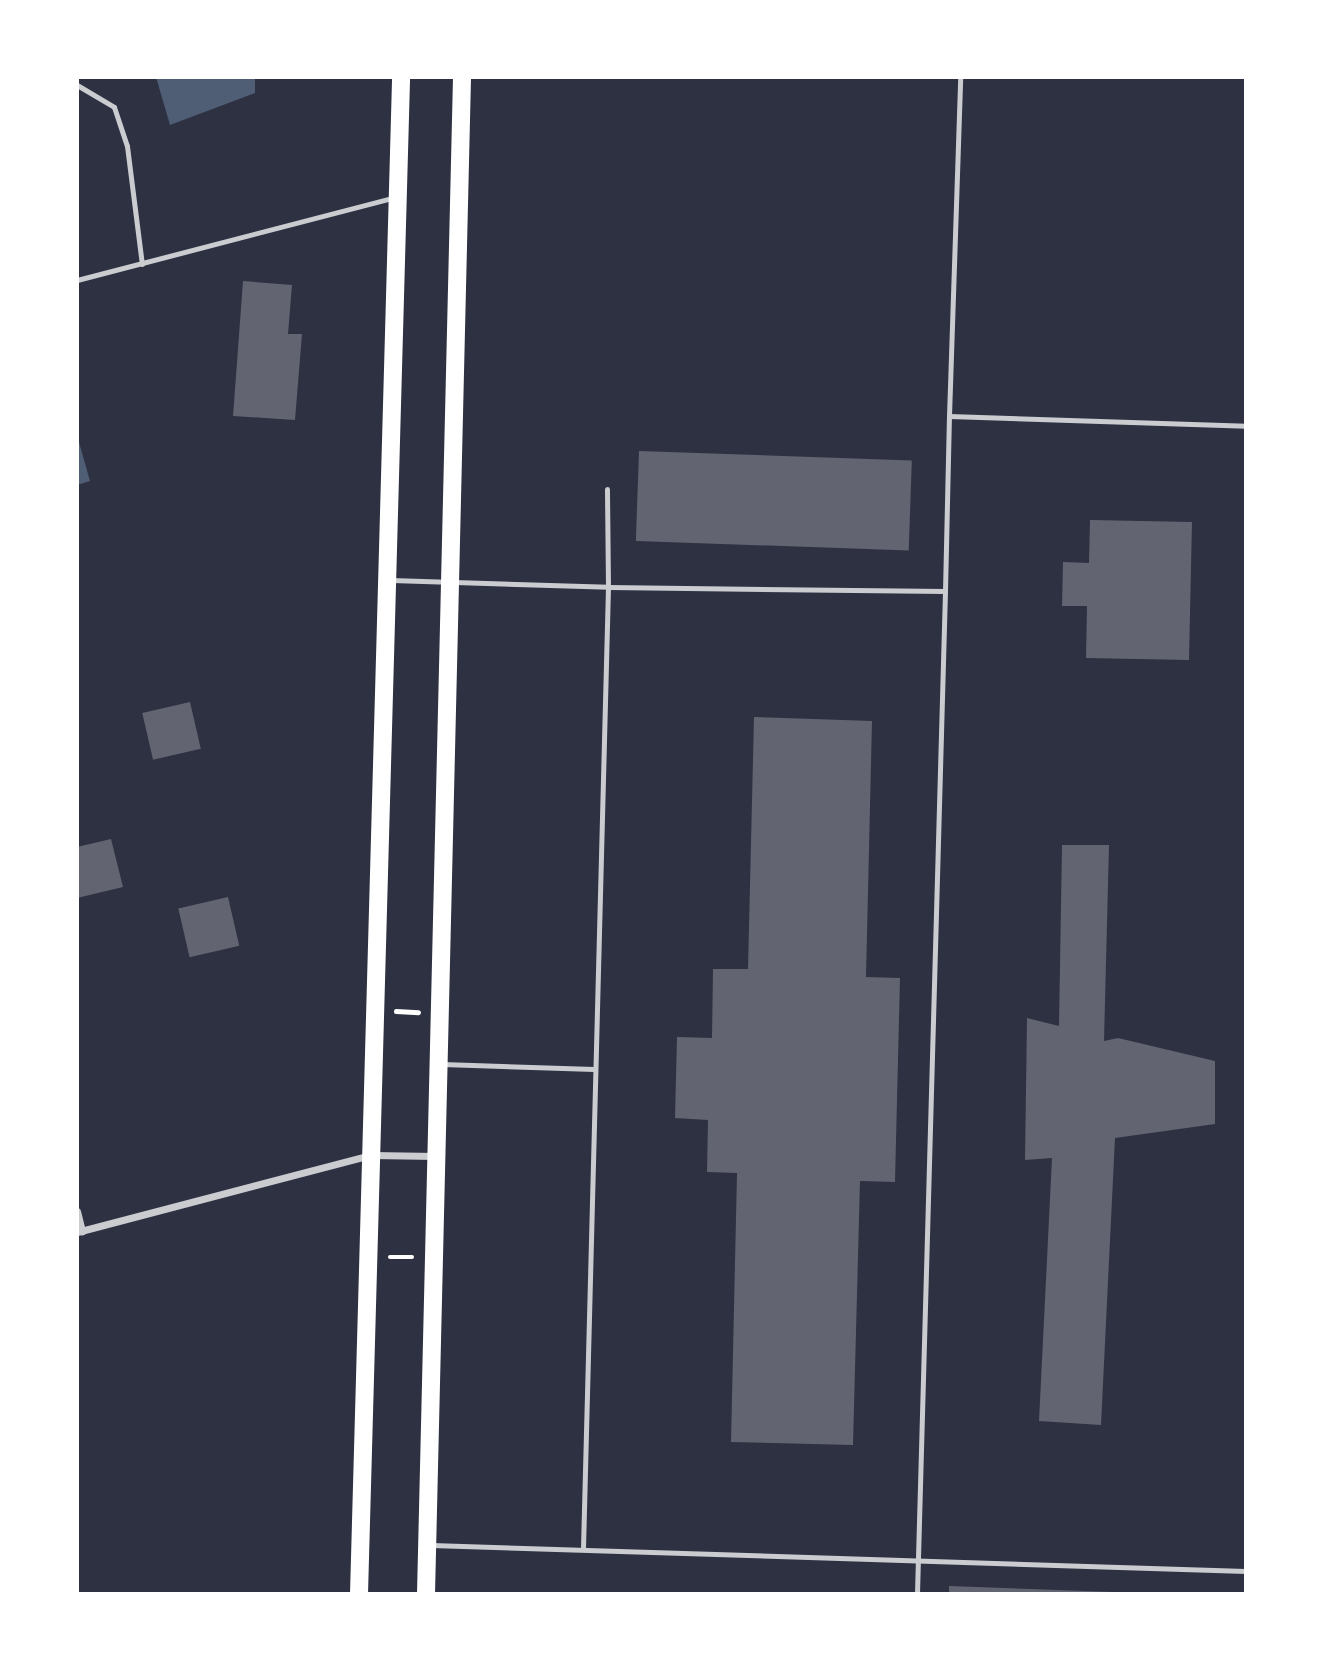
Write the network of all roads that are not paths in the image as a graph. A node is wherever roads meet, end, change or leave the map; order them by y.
1 (401, 77) edge
2 (463, 77) edge
3 (960, 77) edge
4 (77, 85) edge
5 (398, 197) junction
6 (142, 264) junction
7 (77, 280) edge
8 (949, 416) junction
9 (1246, 426) edge
10 (607, 489) dead end
11 (387, 580) junction
12 (450, 580) junction
13 (608, 587) junction
14 (945, 592) junction
15 (439, 1063) junction
16 (594, 1069) junction
17 (371, 1155) junction
18 (437, 1156) junction
19 (77, 1211) edge
20 (80, 1231) edge
21 (428, 1545) junction
22 (583, 1548) junction
23 (918, 1559) junction
24 (1246, 1571) edge
25 (359, 1594) edge
26 (426, 1594) edge
27 (917, 1594) edge

1 - 5 main road
2 - 12 main road
3 - 8 lane
4 - 6 lane
5 - 6 lane
5 - 11 main road
6 - 7 lane
8 - 9 lane
8 - 14 lane
10 - 13 lane
11 - 12 lane
11 - 17 main road
12 - 13 lane
12 - 15 main road
13 - 14 lane
13 - 16 lane
14 - 23 lane
15 - 16 lane
15 - 18 main road
16 - 22 lane
17 - 18 street
17 - 20 street
17 - 25 main road
18 - 21 main road
19 - 20 street
21 - 22 lane
21 - 26 main road
22 - 23 lane
23 - 24 lane
23 - 27 lane

